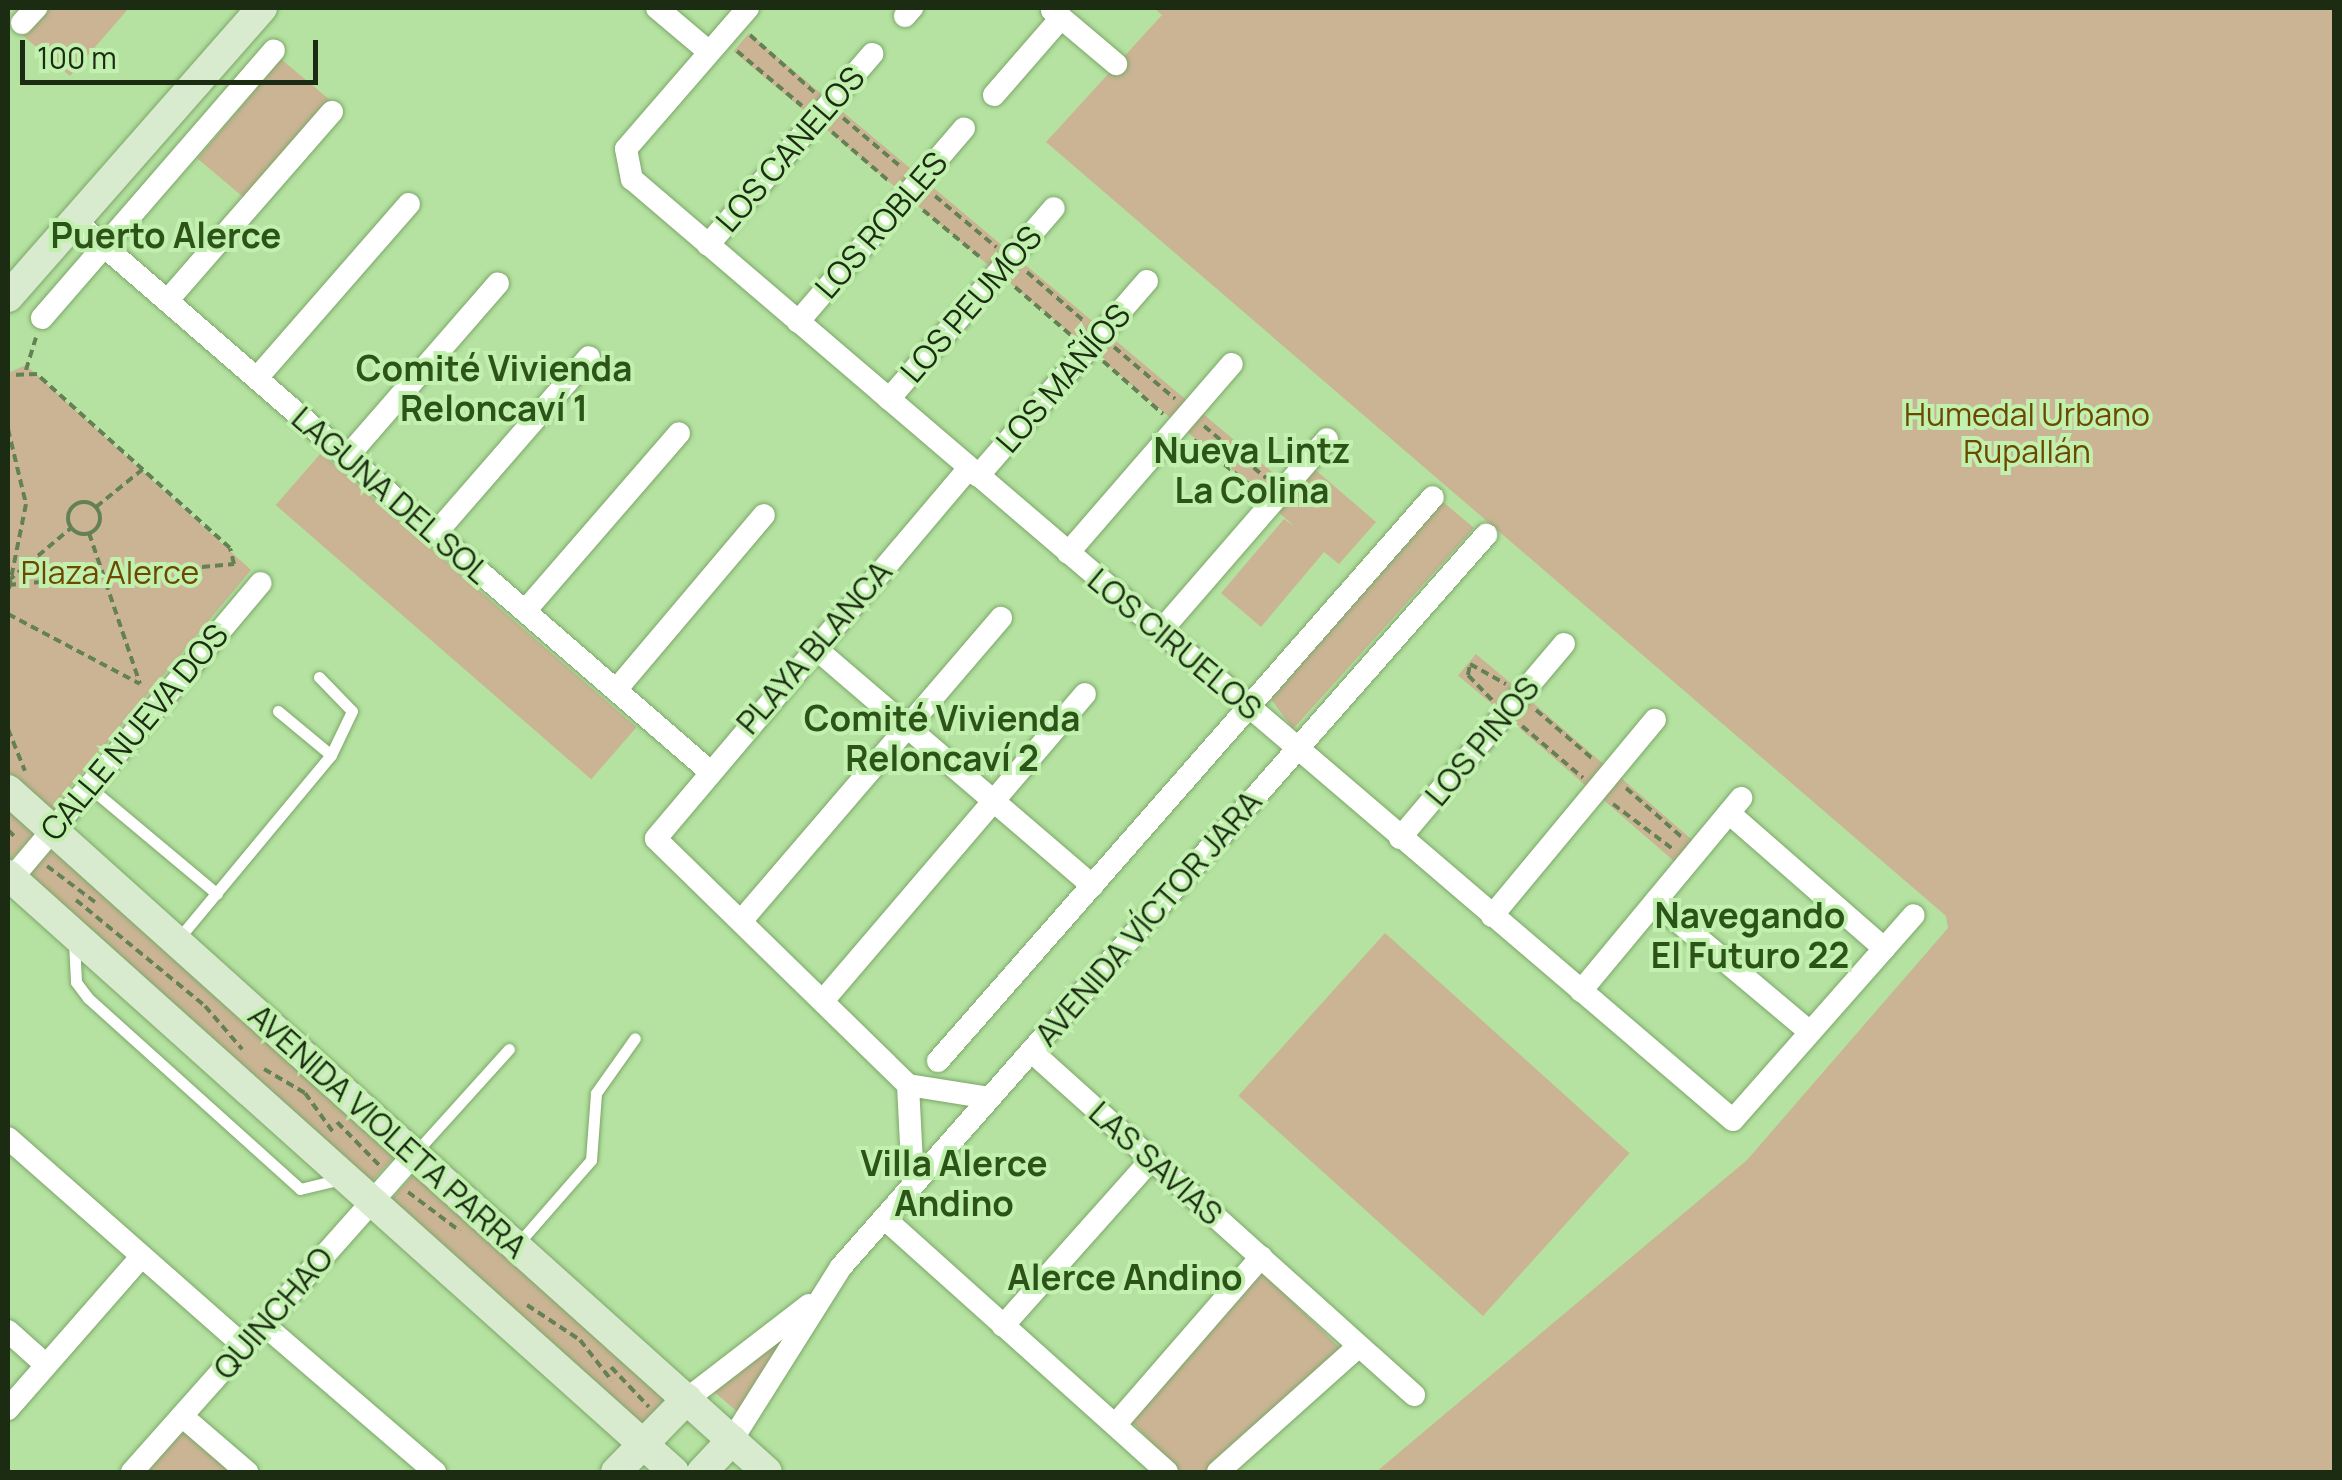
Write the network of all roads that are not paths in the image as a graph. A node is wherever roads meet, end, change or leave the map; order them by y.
1 (262, 8) edge
2 (657, 8) edge
3 (748, 8) edge
4 (1056, 13) edge
5 (274, 50) dead end
6 (709, 52) junction
7 (872, 54) dead end
8 (1116, 64) dead end
9 (994, 94) dead end
10 (332, 112) dead end
11 (964, 128) dead end
12 (409, 204) dead end
13 (1054, 208) dead end
14 (74, 220) junction
15 (708, 244) junction
16 (104, 246) junction
17 (1147, 281) dead end
18 (498, 283) dead end
19 (8, 297) edge
20 (167, 301) junction
21 (42, 318) road end
22 (798, 322) junction
23 (588, 357) dead end
24 (1232, 364) dead end
25 (257, 378) junction
26 (889, 399) junction
27 (679, 433) dead end
28 (1327, 439) dead end
29 (348, 457) junction
30 (974, 472) junction
31 (1433, 497) dead end
32 (764, 515) dead end
33 (436, 533) junction
34 (1486, 535) dead end
35 (1068, 553) junction
36 (261, 582) dead end
37 (525, 611) junction
38 (1001, 618) dead end
39 (1160, 632) junction
40 (1564, 644) dead end
41 (814, 647) junction
42 (318, 676) dead end
43 (616, 690) junction
44 (1085, 694) dead end
45 (1250, 708) junction
46 (278, 712) dead end
47 (1654, 720) dead end
48 (907, 726) junction
49 (1298, 748) junction
50 (332, 755) junction
51 (708, 770) junction
52 (18, 786) edge
53 (88, 786) junction
54 (994, 800) junction
55 (52, 829) junction
56 (1400, 838) junction
57 (8, 879) edge
58 (1093, 886) junction
59 (217, 894) junction
60 (1655, 902) junction
61 (1914, 914) dead end
62 (1492, 916) junction
63 (742, 920) junction
64 (177, 942) junction
65 (1884, 948) junction
66 (1581, 992) junction
67 (827, 996) junction
68 (1810, 1032) junction
69 (635, 1038) dead end
70 (509, 1048) dead end
71 (1031, 1051) junction
72 (938, 1061) dead end
73 (908, 1085) junction
74 (989, 1098) junction
75 (8, 1138) edge
76 (414, 1154) junction
77 (1152, 1159) junction
78 (914, 1184) junction
79 (372, 1201) junction
80 (884, 1218) junction
81 (516, 1246) junction
82 (142, 1256) junction
83 (1261, 1258) junction
84 (808, 1310) junction
85 (263, 1324) junction
86 (1004, 1326) junction
87 (8, 1331) edge
88 (244, 1346) junction
89 (1359, 1346) junction
90 (46, 1365) junction
91 (1414, 1395) dead end
92 (687, 1399) junction
93 (8, 1409) edge
94 (182, 1416) junction
95 (1115, 1425) junction
96 (732, 1440) junction
97 (644, 1444) junction
98 (132, 1472) edge
99 (247, 1472) edge
100 (435, 1472) edge
101 (616, 1472) edge
102 (674, 1472) edge
103 (702, 1472) edge
104 (767, 1472) edge
105 (1167, 1472) edge
106 (1218, 1472) edge

1 - 14 main road
2 - 6 street
3 - 6 street
4 - 8 street
4 - 9 street
5 - 16 street
6 - 15 street, LOS CIRUELOS
7 - 15 street, LOS CANELOS
10 - 20 street
11 - 22 street, LOS ROBLES
12 - 25 street
13 - 26 street, LOS PEUMOS
14 - 16 street, LAGUNA DEL SOL
14 - 19 main road
15 - 22 street, LOS CIRUELOS
16 - 20 street, LAGUNA DEL SOL
16 - 21 street
17 - 30 street, LOS MAÑÍOS
18 - 29 street
20 - 25 street, LAGUNA DEL SOL
22 - 26 street, LOS CIRUELOS
23 - 33 street
24 - 35 street
25 - 29 street, LAGUNA DEL SOL
26 - 30 street, LOS CIRUELOS
27 - 37 street
28 - 39 street
29 - 33 street, LAGUNA DEL SOL
30 - 35 street, LOS CIRUELOS
30 - 41 street, PLAYA BLANCA
31 - 45 street, AVENIDA VÍCTOR JARA
32 - 43 street
33 - 37 street, LAGUNA DEL SOL
34 - 49 street, AVENIDA VÍCTOR JARA
35 - 39 street, LOS CIRUELOS
36 - 53 street, CALLE NUEVA DOS
37 - 43 street, LAGUNA DEL SOL
38 - 48 street
39 - 45 street, LOS CIRUELOS
40 - 56 street, LOS PINOS
41 - 48 street
41 - 51 street, PLAYA BLANCA
42 - 50 lane
43 - 51 street, LAGUNA DEL SOL
44 - 54 street
45 - 49 street, LOS CIRUELOS
45 - 58 street, AVENIDA VÍCTOR JARA
46 - 50 lane
47 - 62 street
48 - 54 street
48 - 63 street
49 - 56 street, LOS CIRUELOS
49 - 71 street, AVENIDA VÍCTOR JARA
50 - 59 lane
51 - 63 street, PLAYA BLANCA
52 - 55 main road, AVENIDA VIOLETA PARRA
53 - 55 street, CALLE NUEVA DOS
53 - 59 lane
54 - 58 street
54 - 67 street
55 - 57 street, CALLE NUEVA DOS
55 - 64 main road, AVENIDA VIOLETA PARRA
56 - 62 street, LOS CIRUELOS
57 - 79 main road, AVENIDA VIOLETA PARRA
58 - 72 street, AVENIDA VÍCTOR JARA
59 - 64 lane
60 - 65 street
60 - 66 street
60 - 68 street
61 - 65 street
62 - 66 street, LOS CIRUELOS
63 - 67 street
64 - 76 main road, AVENIDA VIOLETA PARRA
65 - 68 street
66 - 68 street, LOS CIRUELOS
67 - 73 street
69 - 81 lane
70 - 76 lane
71 - 74 street, AVENIDA VÍCTOR JARA
71 - 77 street, LAS SAVIAS
73 - 74 street
73 - 78 street
74 - 78 street, AVENIDA VÍCTOR JARA
75 - 82 street
76 - 79 street, QUINCHAO
76 - 81 main road, AVENIDA VIOLETA PARRA
77 - 83 street, LAS SAVIAS
77 - 86 street
78 - 80 street, AVENIDA VÍCTOR JARA
79 - 85 street, QUINCHAO
79 - 97 main road, AVENIDA VIOLETA PARRA
80 - 84 street, AVENIDA VÍCTOR JARA
80 - 86 street
81 - 92 main road, AVENIDA VIOLETA PARRA
82 - 88 street
82 - 90 street
83 - 89 street, LAS SAVIAS
83 - 95 street
84 - 92 street, AVENIDA VÍCTOR JARA
84 - 96 street, AVENIDA VÍCTOR JARA
85 - 88 street, QUINCHAO
85 - 100 street
86 - 95 street
87 - 90 street
88 - 94 street, QUINCHAO
89 - 91 street, LAS SAVIAS
89 - 106 street
90 - 93 street
92 - 96 main road, AVENIDA VIOLETA PARRA
92 - 97 main road
94 - 98 street, QUINCHAO
94 - 99 street
95 - 105 street
96 - 103 main road
96 - 104 main road, AVENIDA VIOLETA PARRA
97 - 101 main road
97 - 102 main road, AVENIDA VIOLETA PARRA

